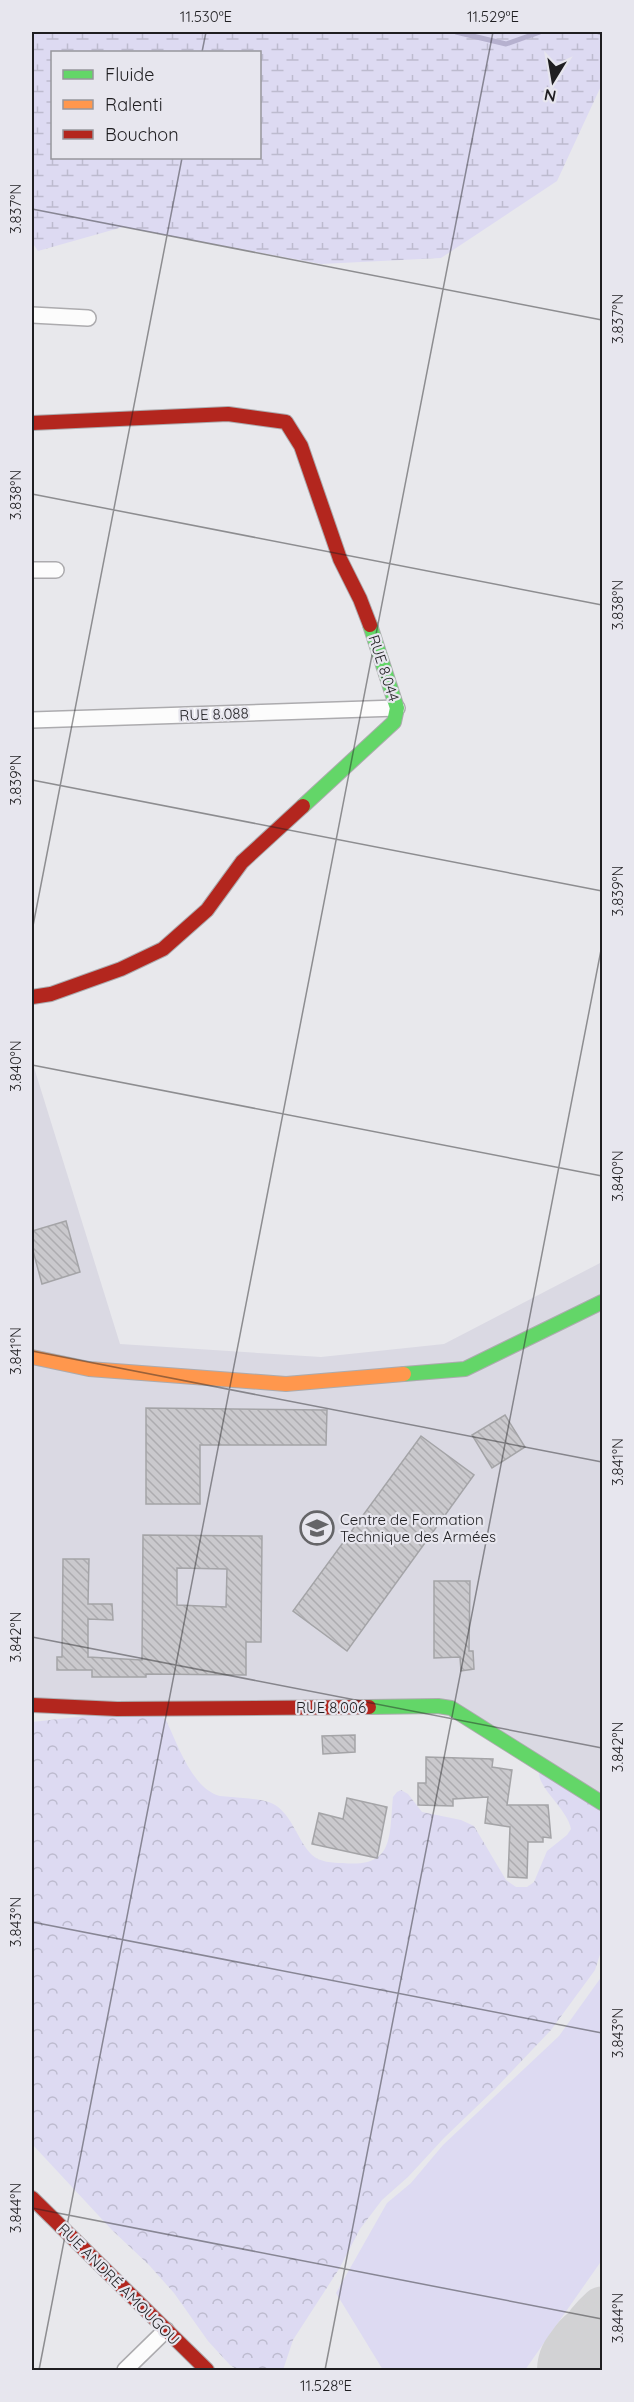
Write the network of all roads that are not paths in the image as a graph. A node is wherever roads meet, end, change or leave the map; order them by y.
1 (32, 315) edge
2 (88, 318) dead end
3 (32, 423) edge
4 (32, 570) edge
5 (56, 570) dead end
6 (398, 708) junction
7 (32, 720) edge
8 (32, 997) edge
9 (603, 1302) edge
10 (32, 1357) edge
11 (32, 1705) edge
12 (603, 1803) edge
13 (32, 2198) edge
14 (166, 2330) junction
15 (125, 2370) edge
16 (207, 2370) edge

1 - 2 street
3 - 6 street, RUE 8.044
4 - 5 street
6 - 7 street, RUE 8.088
6 - 8 street, RUE 8.044
9 - 10 street
11 - 12 street, RUE 8.006
13 - 14 street, RUE ANDRÉ AMOUGOU
14 - 15 street
14 - 16 street, RUE ANDRÉ AMOUGOU

